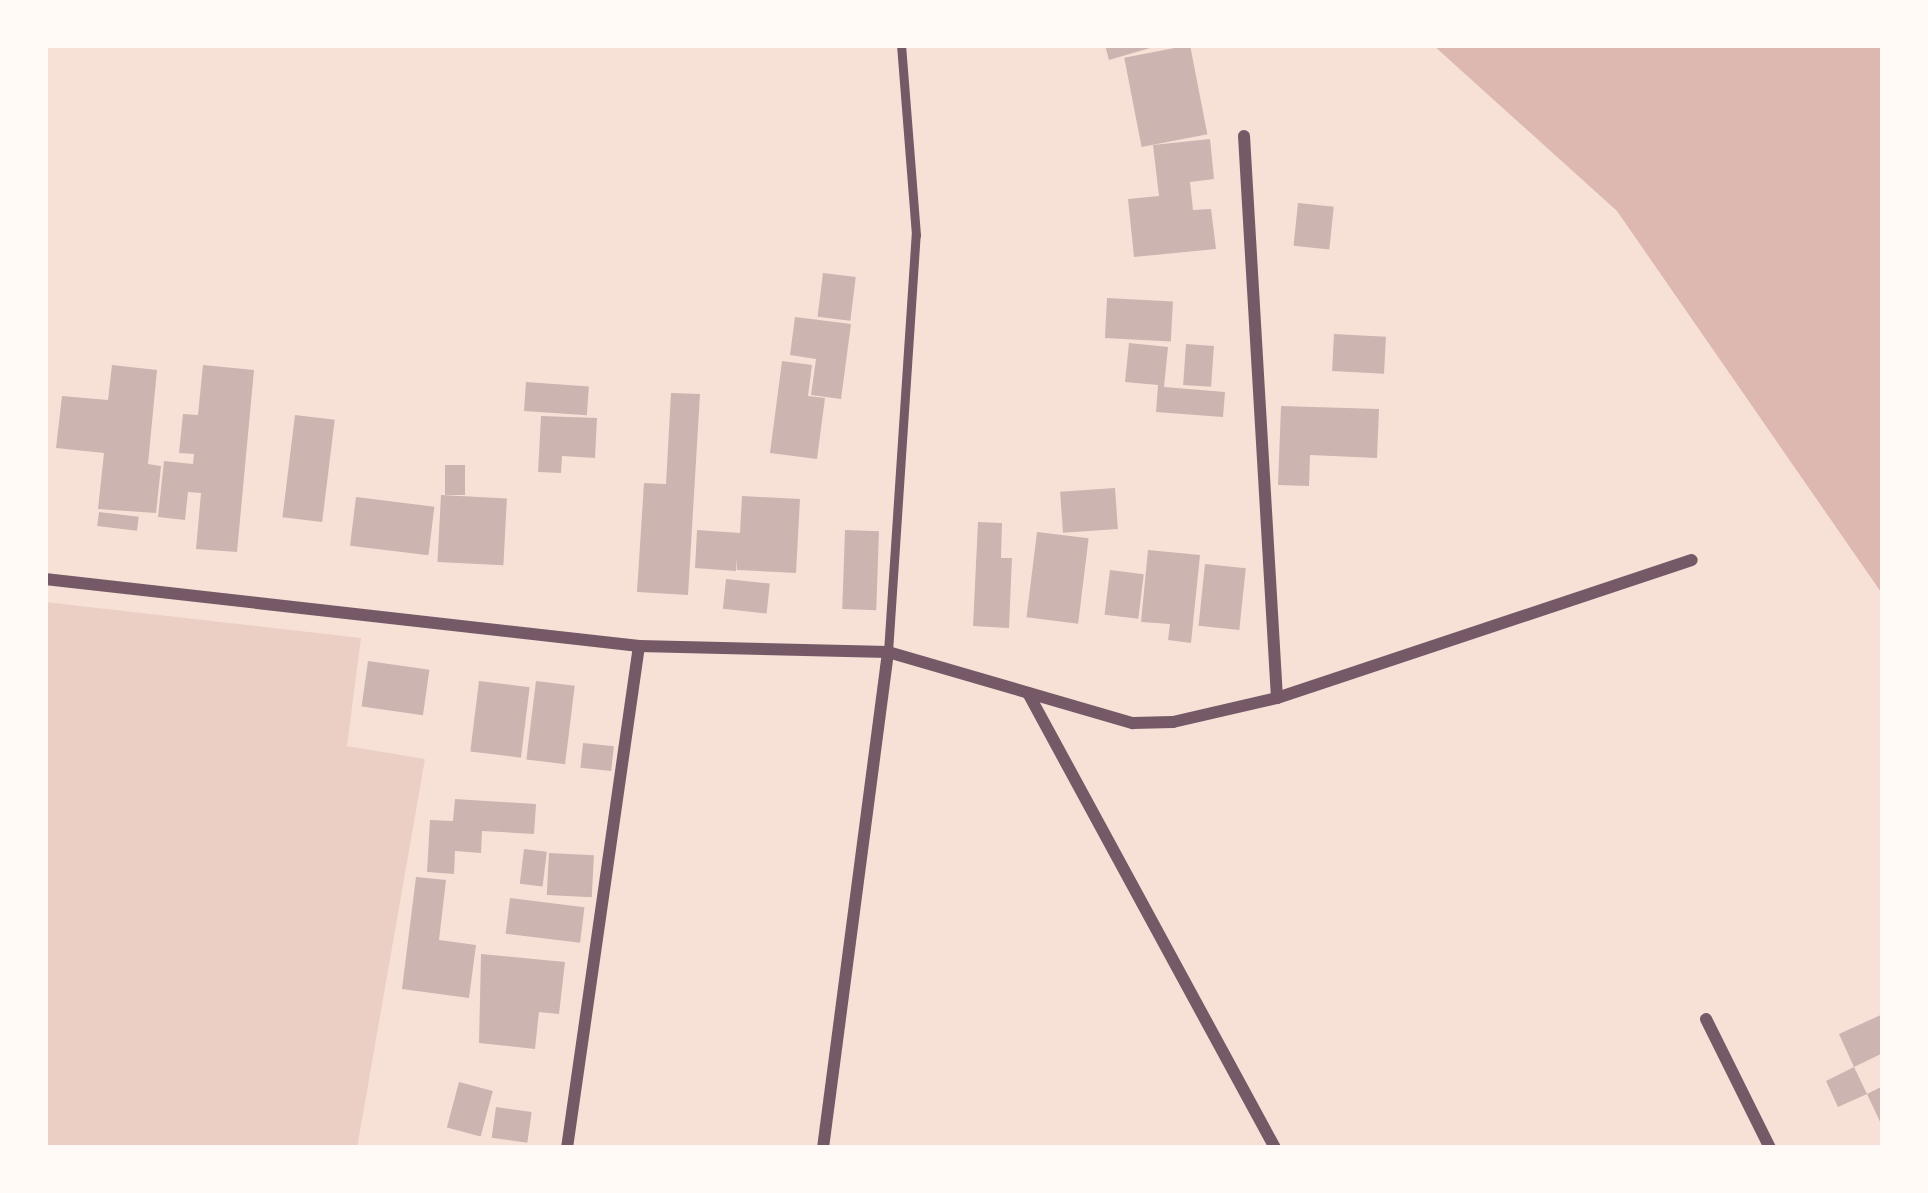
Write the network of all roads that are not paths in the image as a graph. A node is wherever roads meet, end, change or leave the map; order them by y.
1 (901, 45) edge
2 (1244, 136) dead end
3 (1692, 560) dead end
4 (45, 578) edge
5 (639, 646) junction
6 (888, 652) junction
7 (1028, 693) junction
8 (1277, 698) junction
9 (1706, 1019) dead end
10 (567, 1148) edge
11 (823, 1148) edge
12 (1276, 1148) edge
13 (1770, 1148) edge

1 - 6 lane
2 - 8 street
3 - 8 street
4 - 5 street
5 - 6 street
5 - 10 street
6 - 7 street
6 - 11 street
7 - 8 street
7 - 12 street
9 - 13 street

